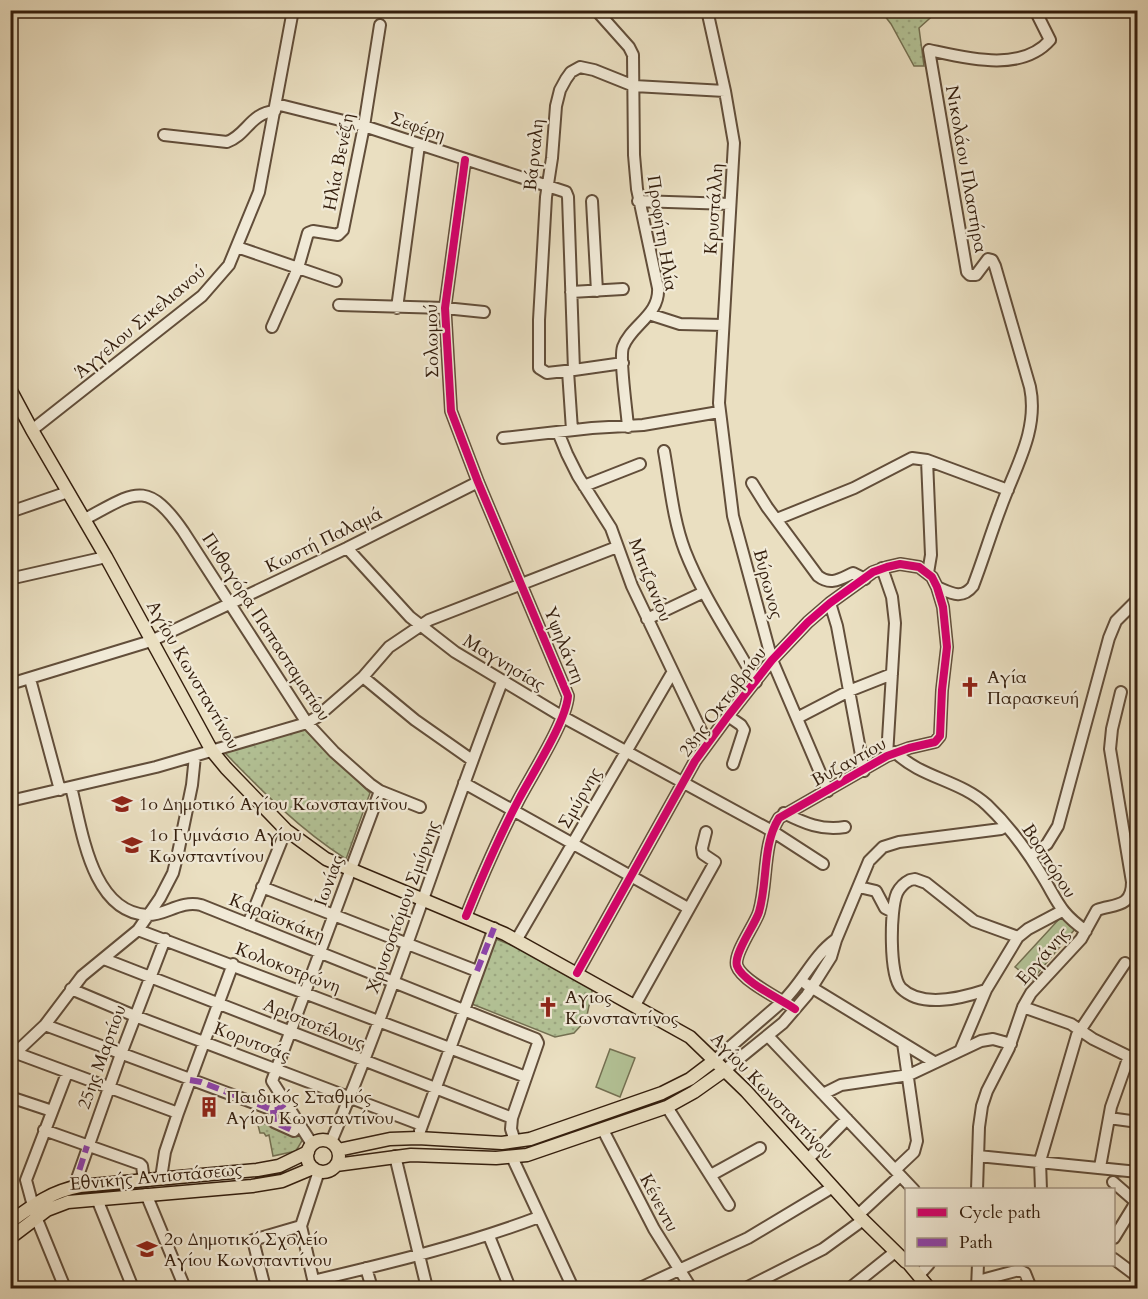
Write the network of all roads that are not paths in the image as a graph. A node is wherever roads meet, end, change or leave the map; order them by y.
1 (293, 10) edge
2 (596, 10) edge
3 (707, 10) edge
4 (1035, 10) edge
5 (380, 25) dead end
6 (634, 86) junction
7 (725, 90) junction
8 (275, 107) junction
9 (364, 126) junction
10 (164, 135) dead end
11 (419, 145) junction
12 (465, 160) junction
13 (547, 187) junction
14 (592, 201) dead end
15 (638, 201) junction
16 (730, 204) junction
17 (237, 247) junction
18 (298, 268) junction
19 (336, 281) dead end
20 (622, 289) dead end
21 (597, 291) junction
22 (572, 292) junction
23 (339, 305) dead end
24 (398, 308) junction
25 (445, 308) junction
26 (484, 312) dead end
27 (649, 314) junction
28 (723, 325) junction
29 (272, 327) dead end
30 (623, 363) junction
31 (571, 370) junction
32 (10, 389) edge
33 (719, 412) junction
34 (628, 427) junction
35 (32, 430) junction
36 (572, 430) junction
37 (558, 432) junction
38 (503, 438) dead end
39 (664, 451) dead end
40 (927, 460) junction
41 (640, 464) dead end
42 (478, 482) junction
43 (752, 483) dead end
44 (584, 486) junction
45 (1008, 490) junction
46 (68, 492) junction
47 (10, 512) edge
48 (85, 519) junction
49 (777, 519) junction
50 (617, 547) junction
51 (347, 548) junction
52 (106, 557) junction
53 (882, 568) junction
54 (928, 573) junction
55 (10, 575) edge
56 (865, 579) junction
57 (522, 584) junction
58 (938, 587) junction
59 (704, 592) junction
60 (1137, 599) edge
61 (830, 603) junction
62 (231, 604) junction
63 (647, 618) junction
64 (420, 626) junction
65 (151, 640) junction
66 (772, 660) junction
67 (672, 673) junction
68 (892, 674) junction
69 (363, 677) junction
70 (30, 679) junction
71 (502, 682) junction
72 (756, 682) junction
73 (10, 684) edge
74 (849, 691) junction
75 (1121, 692) dead end
76 (728, 716) junction
77 (562, 717) junction
78 (796, 718) junction
79 (307, 723) junction
80 (707, 743) junction
81 (625, 751) junction
82 (214, 754) junction
83 (891, 754) junction
84 (195, 759) junction
85 (472, 760) junction
86 (734, 764) dead end
87 (864, 771) junction
88 (464, 783) junction
89 (682, 783) junction
90 (65, 789) junction
91 (380, 791) junction
92 (828, 791) junction
93 (10, 801) edge
94 (420, 807) dead end
95 (513, 809) junction
96 (784, 813) junction
97 (1006, 826) junction
98 (844, 827) dead end
99 (286, 830) junction
100 (772, 831) junction
101 (706, 832) dead end
102 (572, 844) junction
103 (1030, 856) junction
104 (823, 864) dead end
105 (1133, 864) edge
106 (350, 870) junction
107 (631, 876) junction
108 (262, 887) junction
109 (860, 887) junction
110 (424, 900) junction
111 (688, 908) junction
112 (1062, 911) junction
113 (893, 912) junction
114 (150, 915) junction
115 (334, 915) junction
116 (466, 916) junction
117 (248, 924) junction
118 (494, 928) junction
119 (138, 930) junction
120 (1086, 931) junction
121 (1018, 937) junction
122 (165, 939) junction
123 (517, 939) junction
124 (836, 940) junction
125 (407, 944) junction
126 (320, 954) junction
127 (104, 959) junction
128 (1125, 963) dead end
129 (233, 964) junction
130 (477, 971) junction
131 (577, 973) junction
132 (150, 978) junction
133 (801, 981) junction
134 (393, 983) junction
135 (812, 988) junction
136 (71, 989) junction
137 (986, 990) junction
138 (304, 992) junction
139 (783, 1001) junction
140 (219, 1004) junction
141 (635, 1005) junction
142 (1023, 1007) junction
143 (795, 1009) junction
144 (463, 1010) junction
145 (135, 1016) junction
146 (379, 1021) junction
147 (45, 1025) junction
148 (1080, 1029) junction
149 (291, 1032) junction
150 (768, 1036) junction
151 (205, 1042) junction
152 (903, 1042) junction
153 (1011, 1044) junction
154 (449, 1048) junction
155 (961, 1049) junction
156 (121, 1054) junction
157 (13, 1055) edge
158 (1133, 1058) edge
159 (715, 1060) junction
160 (364, 1061) junction
161 (934, 1062) junction
162 (277, 1068) junction
163 (725, 1070) junction
164 (67, 1073) junction
165 (909, 1075) junction
166 (526, 1077) junction
167 (190, 1080) junction
168 (108, 1088) junction
169 (434, 1088) junction
170 (823, 1094) junction
171 (10, 1097) edge
172 (350, 1097) junction
173 (286, 1103) junction
174 (667, 1107) junction
175 (273, 1110) junction
176 (52, 1112) junction
177 (178, 1113) junction
178 (512, 1118) junction
179 (1109, 1118) junction
180 (847, 1119) junction
181 (1137, 1122) edge
182 (422, 1125) junction
183 (44, 1130) junction
184 (603, 1130) junction
185 (294, 1131) dead end
186 (418, 1138) junction
187 (515, 1141) junction
188 (87, 1146) junction
189 (334, 1146) junction
190 (310, 1148) junction
191 (760, 1148) dead end
192 (395, 1156) junction
193 (978, 1156) junction
194 (512, 1157) junction
195 (808, 1159) junction
196 (1040, 1161) junction
197 (336, 1165) junction
198 (1100, 1167) junction
199 (1116, 1168) junction
200 (316, 1169) junction
201 (1137, 1172) edge
202 (898, 1173) junction
203 (711, 1175) junction
204 (161, 1178) junction
205 (144, 1180) junction
206 (1109, 1186) edge
207 (74, 1187) junction
208 (833, 1187) junction
209 (912, 1188) edge
210 (977, 1188) edge
211 (1041, 1188) edge
212 (1115, 1189) edge
213 (146, 1194) junction
214 (1137, 1198) edge
215 (96, 1199) junction
216 (729, 1205) dead end
217 (34, 1211) junction
218 (539, 1217) junction
219 (860, 1218) junction
220 (10, 1222) edge
221 (301, 1226) junction
222 (1115, 1235) edge
223 (489, 1236) junction
224 (10, 1238) edge
225 (895, 1252) junction
226 (418, 1256) junction
227 (905, 1260) edge
228 (1115, 1260) edge
229 (911, 1266) edge
230 (927, 1266) edge
231 (978, 1266) edge
232 (366, 1268) junction
233 (679, 1271) junction
234 (919, 1275) junction
235 (1137, 1277) edge
236 (314, 1285) edge
237 (978, 1285) edge
238 (65, 1288) edge
239 (133, 1288) edge
240 (186, 1288) edge
241 (265, 1288) edge
242 (372, 1288) edge
243 (427, 1288) edge
244 (510, 1288) edge
245 (573, 1288) edge
246 (640, 1288) edge
247 (691, 1288) edge
248 (746, 1288) edge
249 (850, 1288) edge
250 (929, 1288) edge
251 (1031, 1288) edge

1 - 8 street, Άγγελου Σικελιανού
2 - 6 street, Προφήτη Ηλία
3 - 7 street, Κρυστάλλη
4 - 45 street, Νικολάου Πλαστήρα
5 - 9 street, Ηλία Βενέζη
6 - 7 street, Βάρναλη
6 - 13 street, Βάρναλη
6 - 15 street, Προφήτη Ηλία
7 - 16 street, Κρυστάλλη
8 - 9 street, Σεφέρη
8 - 10 street
8 - 17 street, Άγγελου Σικελιανού
9 - 11 street, Σεφέρη
9 - 18 street, Ηλία Βενέζη
11 - 12 street, Σεφέρη
11 - 24 street
12 - 13 street, Σεφέρη
12 - 25 street, Σολωμού
13 - 22 street, Σεφέρη
13 - 31 street, Βάρναλη
14 - 21 street
15 - 16 street
15 - 27 street, Προφήτη Ηλία
16 - 28 street, Κρυστάλλη
17 - 18 street
17 - 35 street, Άγγελου Σικελιανού
18 - 19 street
18 - 29 street
20 - 21 street
21 - 22 street
22 - 31 street
23 - 24 street
24 - 25 street
25 - 26 street
25 - 42 street, Σολωμού
27 - 28 street
27 - 30 street, Προφήτη Ηλία
28 - 33 street, Κρυστάλλη
30 - 31 street
30 - 34 street, Προφήτη Ηλία
31 - 36 street
32 - 35 main road, Αγίου Κωνσταντίνου
33 - 34 street
33 - 66 street, Βύρωνος
34 - 36 street
35 - 46 main road, Αγίου Κωνσταντίνου
36 - 37 street
37 - 38 street
37 - 44 street, Μπιζανίου
39 - 59 street
40 - 45 street
40 - 49 street
40 - 54 street
41 - 44 street
42 - 51 street, Κωστή Παλαμά
42 - 57 street, Υψηλάντη
43 - 49 street
44 - 50 street, Μπιζανίου
45 - 58 street, Νικολάου Πλαστήρα
46 - 47 street
46 - 48 main road, Αγίου Κωνσταντίνου
48 - 52 main road, Αγίου Κωνσταντίνου
48 - 62 street, Πυθαγόρα Παπασταματίου
49 - 56 street
50 - 57 street
50 - 63 street, Μπιζανίου
51 - 62 street, Κωστή Παλαμά
51 - 64 street, Μαγνησίας
52 - 55 street
52 - 65 main road, Αγίου Κωνσταντίνου
53 - 54 street, 28ης Οκτωβρίου
53 - 56 street, 28ης Οκτωβρίου
53 - 68 street
54 - 58 street
56 - 61 street, 28ης Οκτωβρίου
57 - 64 street
57 - 77 street, Υψηλάντη
58 - 83 street, Βυζαντίου
59 - 63 street
59 - 72 street
60 - 103 street
61 - 66 street, 28ης Οκτωβρίου
61 - 74 street
62 - 65 street, Κωστή Παλαμά
62 - 79 street, Πυθαγόρα Παπασταματίου
63 - 67 street, Μπιζανίου
64 - 69 street
64 - 71 street, Μαγνησίας
65 - 70 street, Κωστή Παλαμά
65 - 82 main road, Αγίου Κωνσταντίνου
66 - 72 street, 28ης Οκτωβρίου
66 - 78 street, Βύρωνος
67 - 80 street, Μπιζανίου
67 - 81 street, Σμύρνης
68 - 74 street
68 - 83 street
69 - 79 street
69 - 85 street
70 - 73 street, Κωστή Παλαμά
70 - 90 street
71 - 77 street, Μαγνησίας
71 - 85 street, Χρυσοστόμου Σμύρνης
72 - 76 street, 28ης Οκτωβρίου
74 - 78 street
74 - 87 street
75 - 105 street, Εργάνης
76 - 80 street, 28ης Οκτωβρίου
76 - 86 street
77 - 81 street, Μαγνησίας
77 - 95 street, Υψηλάντη
78 - 92 street, Βύρωνος
79 - 82 street
79 - 91 street, Πυθαγόρα Παπασταματίου
80 - 89 street, 28ης Οκτωβρίου
81 - 89 street, Μαγνησίας
81 - 102 street, Σμύρνης
82 - 84 street
82 - 99 main road, Αγίου Κωνσταντίνου
83 - 87 street, Βυζαντίου
83 - 97 street, Βοσπόρου
84 - 90 street
84 - 114 street
85 - 88 street, Χρυσοστόμου Σμύρνης
87 - 92 street, Βυζαντίου
88 - 95 street
88 - 110 street, Χρυσοστόμου Σμύρνης
89 - 100 street, Μαγνησίας
89 - 107 street, 28ης Οκτωβρίου
90 - 93 street
90 - 114 street
91 - 94 street, Πυθαγόρα Παπασταματίου
91 - 106 street, Ιωνίας
92 - 96 street, Βυζαντίου
95 - 102 street
95 - 116 street, Υψηλάντη
96 - 98 street
96 - 100 street, Βυζαντίου
97 - 103 street, Βοσπόρου
97 - 109 street
99 - 106 main road, Αγίου Κωνσταντίνου
99 - 108 street
100 - 104 street, Μαγνησίας
100 - 139 street
101 - 111 street
102 - 107 street
102 - 123 street, Σμύρνης
103 - 112 street, Βοσπόρου
105 - 120 street, Εργάνης
106 - 110 main road, Αγίου Κωνσταντίνου
106 - 115 street, Ιωνίας
107 - 111 street
107 - 131 street, 28ης Οκτωβρίου
108 - 115 street
108 - 117 street
109 - 113 street
109 - 124 street
110 - 116 main road, Αγίου Κωνσταντίνου
110 - 125 street, Χρυσοστόμου Σμύρνης
111 - 141 street
112 - 120 street, Βοσπόρου
112 - 121 street
113 - 121 street
113 - 137 street
114 - 117 street, Καραϊσκάκη
114 - 119 street
115 - 125 street
115 - 126 street, Ιωνίας
116 - 118 main road, Αγίου Κωνσταντίνου
117 - 126 street, Καραϊσκάκη
118 - 123 main road, Αγίου Κωνσταντίνου
118 - 130 street
119 - 122 street, Κολοκοτρώνη
119 - 127 street
120 - 142 street, Εργάνης
121 - 137 street
122 - 129 street, Κολοκοτρώνη
122 - 132 street, 25ης Μαρτίου
123 - 131 main road, Αγίου Κωνσταντίνου
124 - 133 street
124 - 135 street
125 - 130 street
125 - 134 street, Χρυσοστόμου Σμύρνης
126 - 134 street, Καραϊσκάκη
126 - 138 street, Ιωνίας
127 - 132 street, Αριστοτέλους
127 - 136 street
128 - 148 street
129 - 138 street, Κολοκοτρώνη
129 - 140 street
130 - 144 street
131 - 141 main road, Αγίου Κωνσταντίνου
132 - 140 street, Αριστοτέλους
132 - 145 street, 25ης Μαρτίου
133 - 135 street
133 - 139 street
134 - 144 street, Καραϊσκάκη
134 - 146 street, Χρυσοστόμου Σμύρνης
135 - 143 street
135 - 152 street
136 - 145 street, Κορυτσάς
136 - 147 street
137 - 155 street
138 - 146 street, Κολοκοτρώνη
138 - 149 street, Ιωνίας
139 - 143 street
139 - 159 street
140 - 149 street, Αριστοτέλους
140 - 151 street
141 - 159 main road, Αγίου Κωνσταντίνου
142 - 148 street
142 - 153 street, Εργάνης
143 - 150 street
144 - 154 street
144 - 166 street, Καραϊσκάκη
145 - 151 street, Κορυτσάς
145 - 156 street, 25ης Μαρτίου
146 - 154 street, Κολοκοτρώνη
146 - 160 street, Χρυσοστόμου Σμύρνης
147 - 156 street
147 - 157 street
148 - 158 street
148 - 196 street
149 - 160 street, Αριστοτέλους
149 - 162 street, Ιωνίας
150 - 163 street
150 - 170 street
151 - 162 street, Κορυτσάς
151 - 167 street
152 - 161 street
152 - 165 street
153 - 155 street
153 - 193 street, Εργάνης
154 - 166 street, Κολοκοτρώνη
154 - 169 street
155 - 161 street
156 - 167 street
156 - 168 street, 25ης Μαρτίου
157 - 164 street
158 - 179 street
159 - 163 main road, Αγίου Κωνσταντίνου
159 - 187 main road
160 - 169 street, Αριστοτέλους
160 - 172 street, Χρυσοστόμου Σμύρνης
161 - 165 street
162 - 172 street, Κορυτσάς
162 - 173 street, Ιωνίας
163 - 174 main road
163 - 195 main road, Αγίου Κωνσταντίνου
164 - 168 street
164 - 176 street
165 - 170 street
165 - 202 street
166 - 178 street
167 - 175 street
167 - 177 street
168 - 177 street
168 - 188 street, 25ης Μαρτίου
169 - 178 street, Αριστοτέλους
169 - 182 street
170 - 180 street
171 - 176 street
172 - 182 street, Κορυτσάς
172 - 189 street, Χρυσοστόμου Σμύρνης
173 - 175 street
173 - 190 street, Ιωνίας
174 - 184 main road
174 - 203 street
175 - 185 street
176 - 183 street
177 - 204 street
178 - 187 street
179 - 181 street
179 - 198 street
180 - 195 street
180 - 202 street
182 - 186 street
183 - 188 street
183 - 217 street
184 - 194 main road
184 - 233 street, Κένεντυ
186 - 187 main road
186 - 189 main road
188 - 205 street
188 - 207 street, 25ης Μαρτίου
189 - 190 main road
189 - 197 main road
190 - 200 main road
190 - 204 main road, Εθνικής Αντιστάσεως
191 - 203 street
192 - 194 main road
192 - 197 main road
192 - 226 street
193 - 196 street
193 - 210 street, Εργάνης
194 - 218 street
195 - 208 main road, Αγίου Κωνσταντίνου
196 - 198 street
196 - 211 street
197 - 200 main road
198 - 199 street
199 - 201 street
199 - 206 street
200 - 213 main road, Εθνικής Αντιστάσεως
200 - 221 street
202 - 209 street
202 - 219 street
203 - 216 street
204 - 205 main road, Εθνικής Αντιστάσεως
205 - 207 main road, Εθνικής Αντιστάσεως
207 - 217 main road, Εθνικής Αντιστάσεως
208 - 219 main road, Αγίου Κωνσταντίνου
208 - 233 street
212 - 214 street
213 - 215 main road, Εθνικής Αντιστάσεως
213 - 240 street
214 - 222 street
215 - 217 main road, Εθνικής Αντιστάσεως
215 - 239 street
217 - 220 main road, Εθνικής Αντιστάσεως
217 - 224 main road, Εθνικής Αντιστάσεως
217 - 238 street
218 - 223 street
218 - 245 street
219 - 225 main road, Αγίου Κωνσταντίνου
219 - 248 street
221 - 236 street
221 - 241 street
223 - 226 street
223 - 244 street
225 - 227 main road, Αγίου Κωνσταντίνου
225 - 249 street
226 - 232 street
226 - 243 street
228 - 235 street
229 - 234 main road, Αγίου Κωνσταντίνου
230 - 234 street
231 - 237 street
232 - 236 street
232 - 242 street
233 - 246 street
233 - 247 street, Κένεντυ
234 - 250 main road, Αγίου Κωνσταντίνου
237 - 251 street

